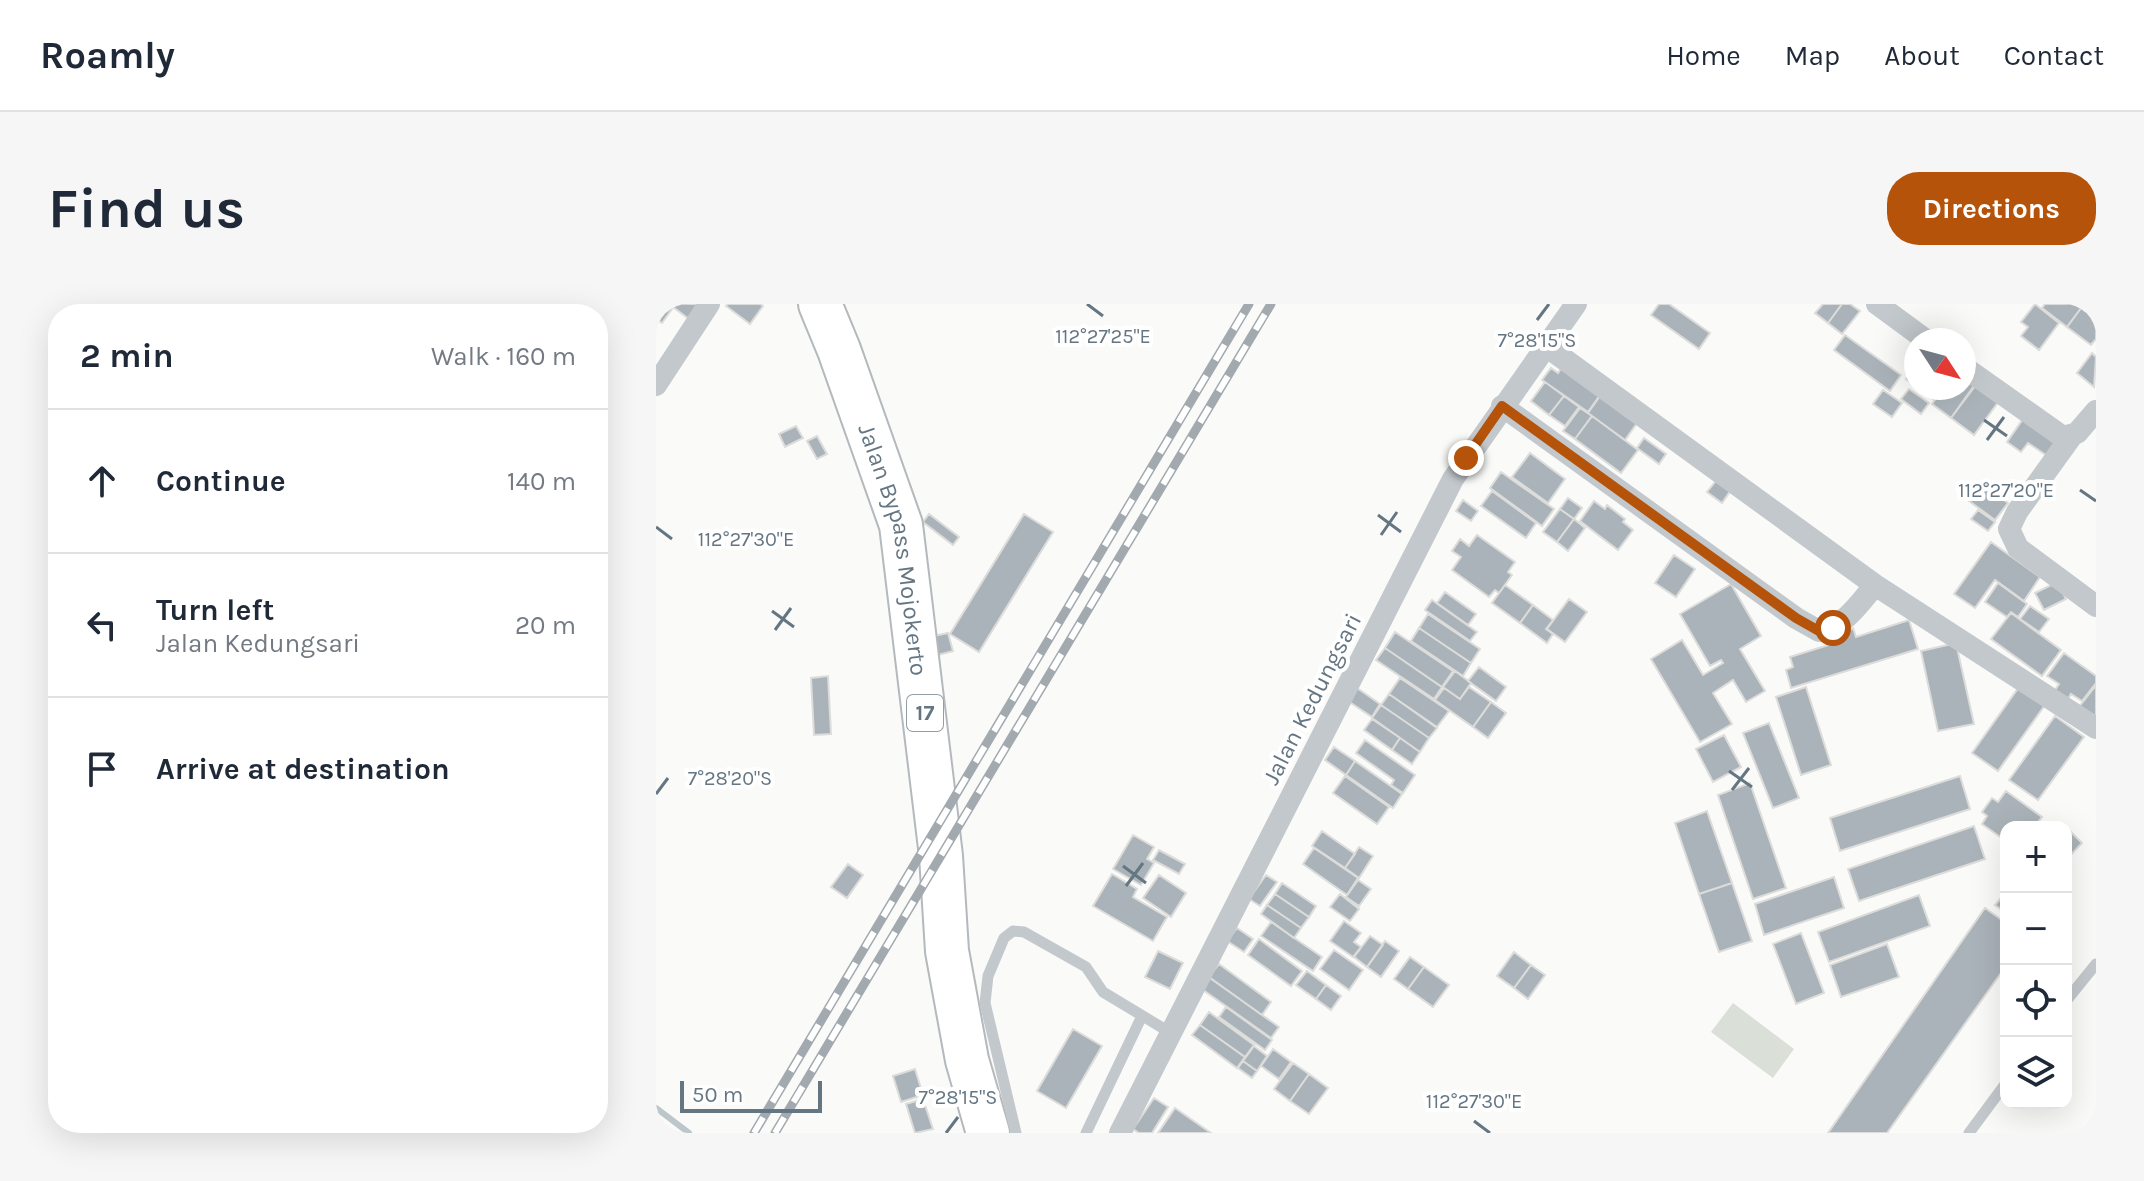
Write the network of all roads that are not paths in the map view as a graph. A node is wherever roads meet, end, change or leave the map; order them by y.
1 (709, 304) edge
2 (820, 304) edge
3 (1576, 304) edge
4 (1877, 304) edge
5 (1910, 328) edge
6 (1546, 346) junction
7 (1976, 376) edge
8 (656, 385) edge
9 (1502, 406) junction
10 (2096, 411) edge
11 (2071, 437) junction
12 (1875, 585) junction
13 (2096, 606) edge
14 (2096, 728) edge
15 (2096, 964) edge
16 (2072, 994) edge
17 (1142, 1016) junction
18 (1171, 1033) junction
19 (2000, 1091) edge
20 (988, 1133) edge
21 (1016, 1133) edge
22 (1086, 1133) edge
23 (1120, 1133) edge
24 (1969, 1133) edge

1 - 8 street
2 - 20 highway, Jalan Bypass Mojokerto / 17
3 - 6 street, Jalan Kedungsari
4 - 5 street
6 - 9 street, Jalan Kedungsari
6 - 12 street
7 - 11 street
9 - 12 street
9 - 18 street, Jalan Kedungsari
10 - 11 street
11 - 13 street
12 - 14 street
15 - 16 lane
17 - 18 lane
17 - 21 lane
17 - 22 lane
18 - 23 street, Jalan Kedungsari
19 - 24 lane

